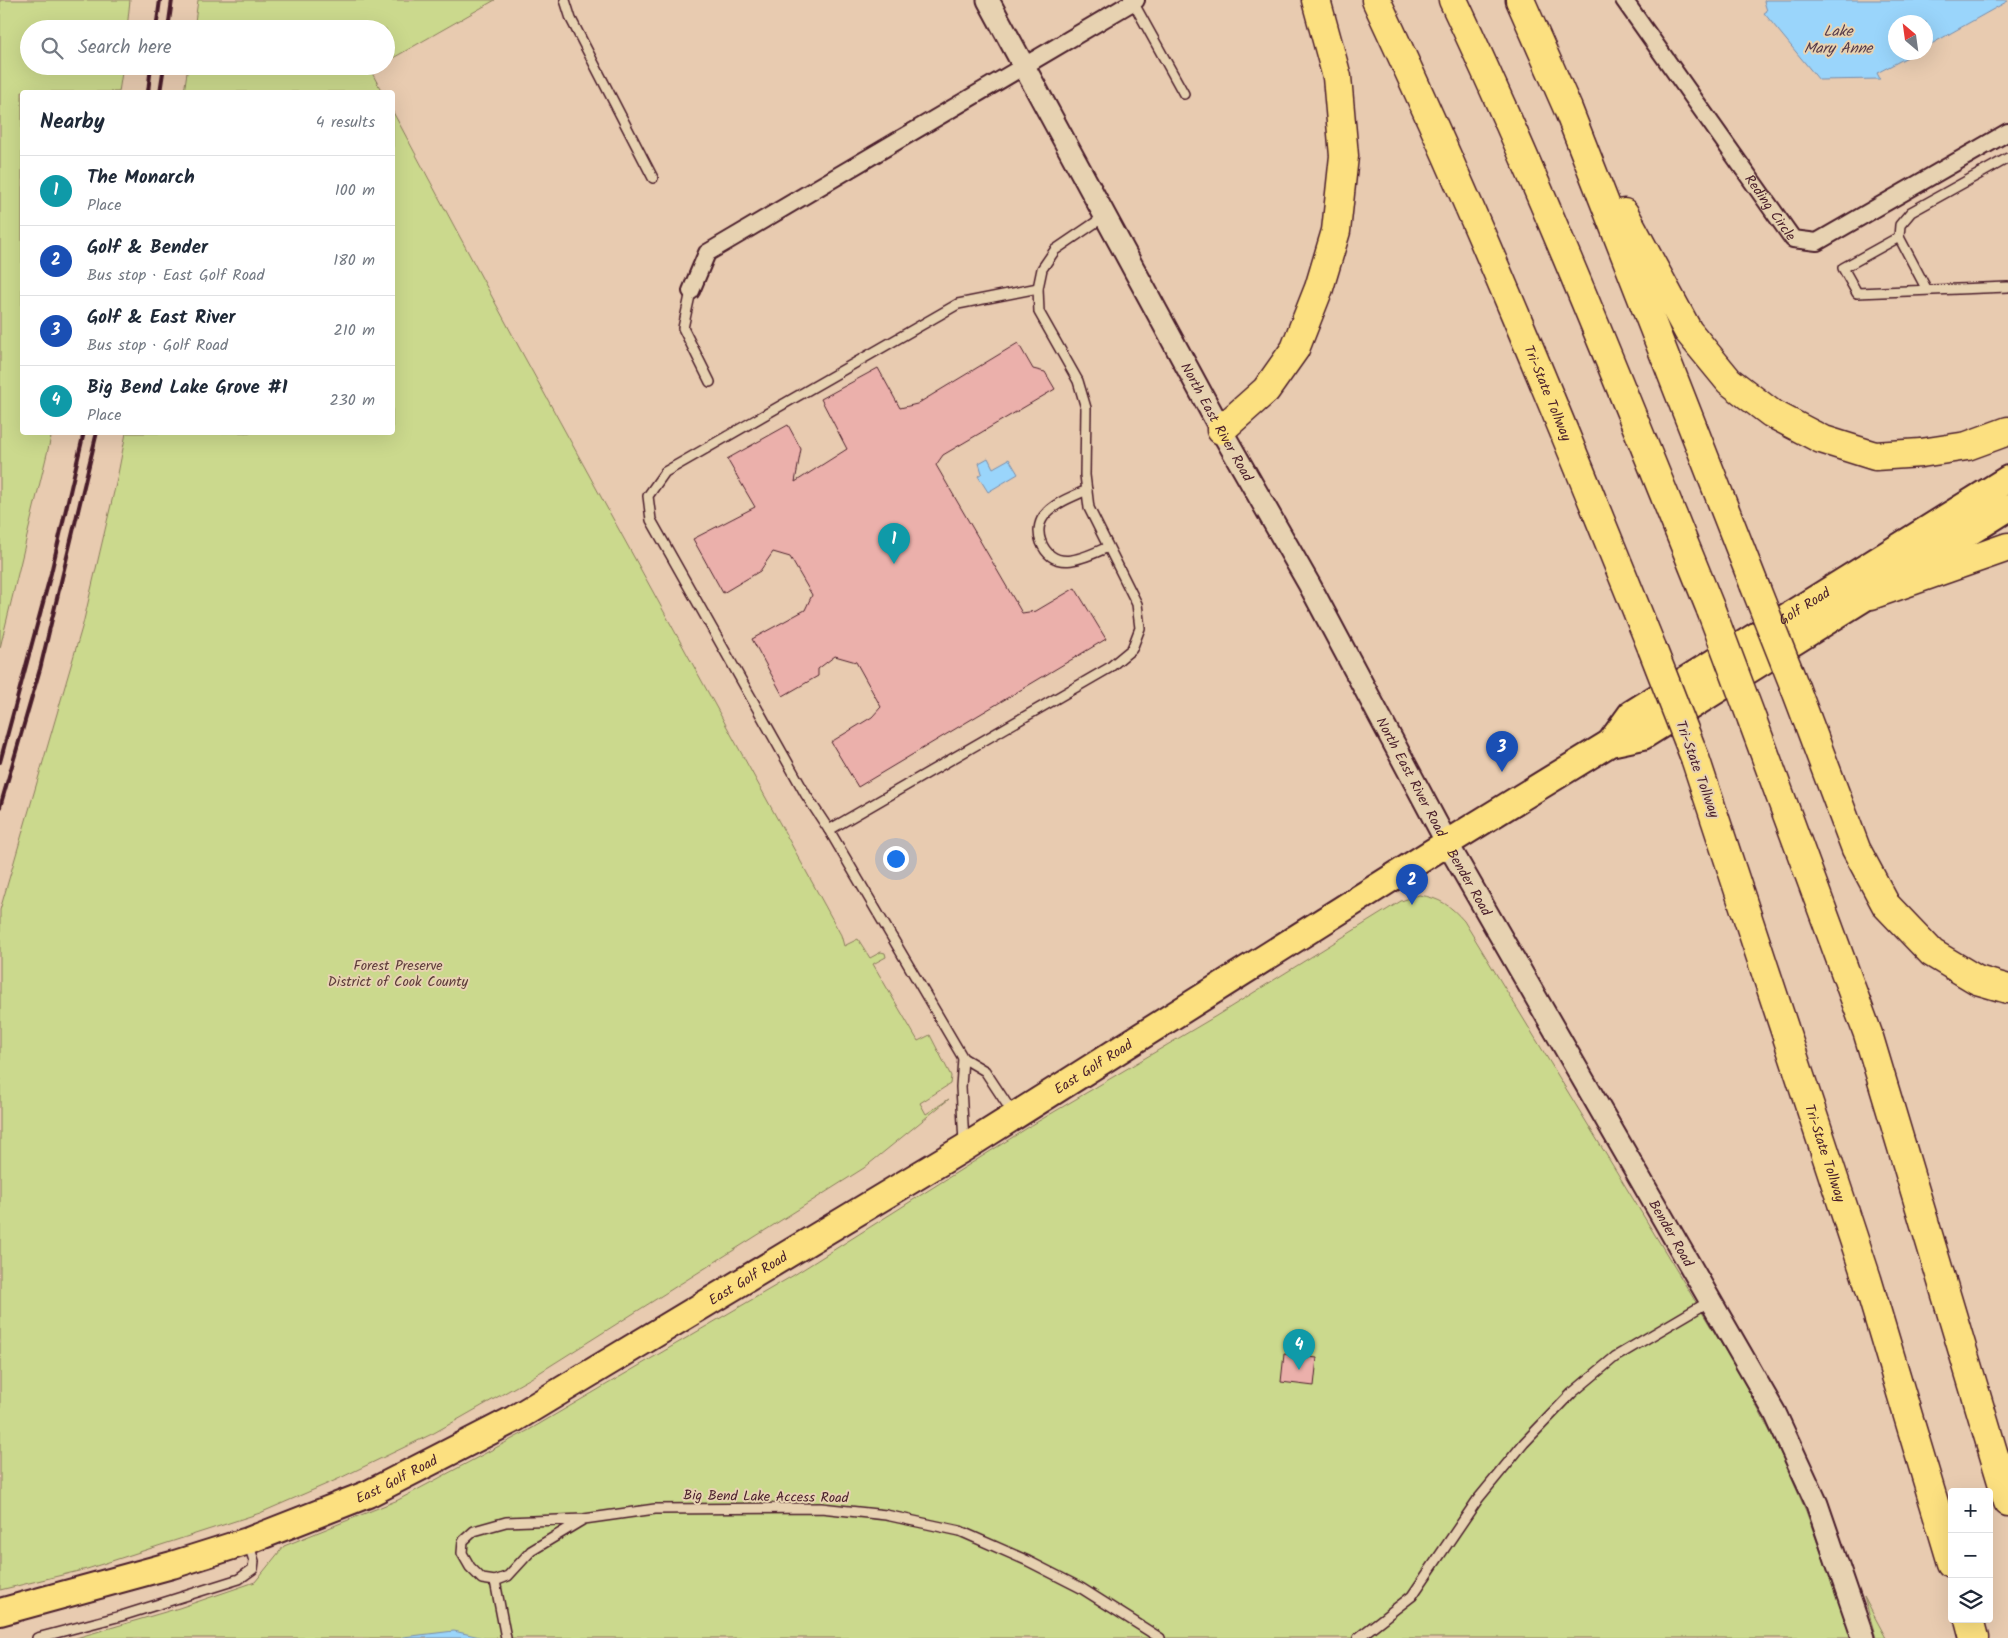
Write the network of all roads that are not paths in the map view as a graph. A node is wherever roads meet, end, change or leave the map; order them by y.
1 (565, 0) edge
2 (988, 0) edge
3 (1316, 0) edge
4 (1376, 0) edge
5 (1453, 0) edge
6 (1520, 0) edge
7 (1624, 0) edge
8 (1134, 1) edge
9 (1024, 66) junction
10 (1184, 94) dead end
11 (1568, 109) junction
12 (2008, 132) edge
13 (2008, 158) edge
14 (653, 178) dead end
15 (1106, 216) junction
16 (1899, 237) junction
17 (2006, 286) edge
18 (1038, 288) junction
19 (1927, 290) junction
20 (691, 291) joint
21 (710, 382) dead end
22 (1222, 430) junction
23 (2008, 432) edge
24 (2008, 479) edge
25 (1087, 490) junction
26 (2008, 508) edge
27 (1108, 547) junction
28 (2008, 547) edge
29 (1871, 595) junction
30 (1610, 743) junction
31 (829, 830) junction
32 (1447, 843) junction
33 (2008, 989) edge
34 (962, 1058) junction
35 (1015, 1116) junction
36 (964, 1148) junction
37 (1710, 1300) junction
38 (2008, 1502) edge
39 (584, 1519) junction
40 (248, 1541) junction
41 (1948, 1550) edge
42 (495, 1581) junction
43 (0, 1612) edge
44 (1970, 1623) edge
45 (38, 1638) edge
46 (506, 1638) edge
47 (1160, 1638) edge
48 (1358, 1638) edge
49 (1863, 1638) edge
50 (1974, 1638) edge

1 - 14 lane
2 - 9 street, North East River Road
3 - 22 highway
4 - 41 highway, Tri-State Tollway, bridge
5 - 38 highway, bridge
6 - 11 highway
7 - 12 street, Reding Circle
8 - 9 street
8 - 10 lane
9 - 15 street, North East River Road
9 - 20 street
11 - 23 highway
11 - 33 highway, bridge
13 - 16 lane
15 - 18 lane
15 - 22 street, North East River Road
16 - 19 lane
16 - 19 lane
17 - 19 lane
18 - 25 lane
18 - 31 lane
20 - 21 lane
22 - 32 street, North East River Road
24 - 30 main road, Golf Road
25 - 27 lane
25 - 27 lane
26 - 29 main road, Golf Road
27 - 31 lane
28 - 29 highway
29 - 30 main road, Golf Road
30 - 32 main road, Golf Road
31 - 34 lane
32 - 35 main road, East Golf Road
32 - 37 street, Bender Road
34 - 35 lane
34 - 36 lane
35 - 36 main road, East Golf Road
36 - 40 main road, East Golf Road
37 - 48 lane
37 - 49 street, Bender Road
39 - 42 lane, Big Bend Lake Access Road
39 - 42 lane, Big Bend Lake Access Road
39 - 47 lane, Big Bend Lake Access Road
40 - 43 main road, East Golf Road
40 - 45 lane
42 - 46 lane
44 - 50 highway

